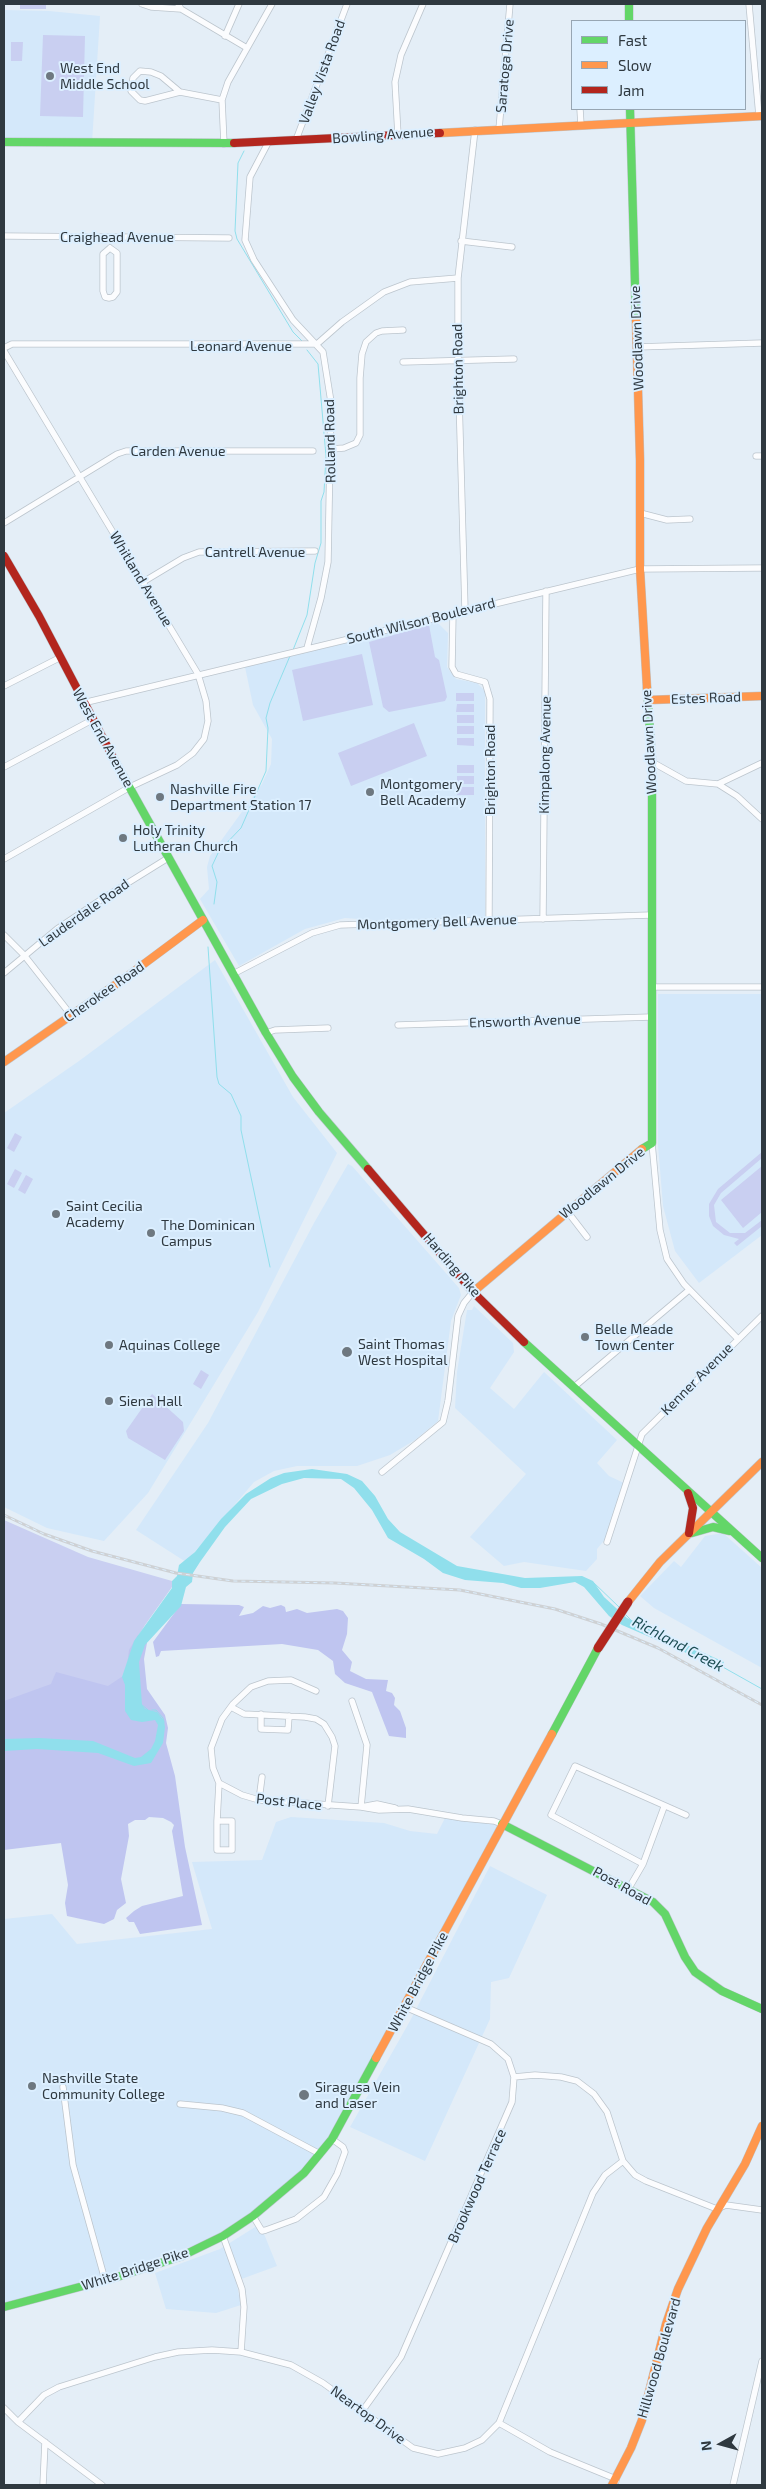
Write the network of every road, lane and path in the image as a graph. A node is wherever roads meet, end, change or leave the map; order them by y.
1 (142, 4) edge
2 (239, 4) edge
3 (272, 4) edge
4 (347, 4) edge
5 (423, 4) edge
6 (510, 4) edge
7 (629, 4) edge
8 (749, 4) edge
9 (180, 6) edge
10 (629, 20) edge
11 (225, 36) junction
12 (247, 48) junction
13 (180, 92) junction
14 (222, 100) junction
15 (580, 110) edge
16 (630, 110) edge
17 (760, 116) edge
18 (631, 123) junction
19 (580, 125) junction
20 (499, 129) junction
21 (475, 130) junction
22 (398, 135) junction
23 (296, 140) junction
24 (268, 141) junction
25 (4, 142) edge
26 (224, 144) junction
27 (4, 236) edge
28 (110, 236) junction
29 (229, 238) dead end
30 (461, 241) junction
31 (512, 247) dead end
32 (110, 248) junction
33 (458, 278) junction
34 (403, 330) dead end
35 (762, 343) edge
36 (317, 344) junction
37 (637, 347) junction
38 (4, 349) edge
39 (514, 359) dead end
40 (458, 361) junction
41 (403, 362) dead end
42 (332, 449) junction
43 (313, 451) dead end
44 (80, 477) junction
45 (640, 513) junction
46 (690, 519) dead end
47 (4, 523) edge
48 (315, 552) dead end
49 (4, 556) edge
50 (762, 568) edge
51 (640, 569) junction
52 (143, 582) junction
53 (546, 591) junction
54 (465, 610) junction
55 (452, 613) junction
56 (307, 648) junction
57 (61, 657) junction
58 (198, 674) junction
59 (4, 686) edge
60 (762, 696) edge
61 (650, 700) junction
62 (84, 703) junction
63 (92, 720) junction
64 (652, 762) junction
65 (762, 763) edge
66 (4, 767) edge
67 (718, 784) junction
68 (130, 787) junction
69 (762, 819) edge
70 (168, 858) junction
71 (4, 859) edge
72 (651, 915) junction
73 (543, 919) junction
74 (203, 920) junction
75 (489, 920) junction
76 (4, 935) edge
77 (24, 955) junction
78 (4, 973) edge
79 (233, 974) junction
80 (652, 987) junction
81 (762, 987) edge
82 (71, 1015) junction
83 (652, 1017) junction
84 (398, 1025) dead end
85 (328, 1028) dead end
86 (266, 1033) junction
87 (4, 1062) edge
88 (652, 1143) junction
89 (567, 1211) junction
90 (587, 1236) dead end
91 (689, 1290) junction
92 (473, 1292) junction
93 (762, 1316) edge
94 (738, 1339) junction
95 (574, 1387) junction
96 (639, 1446) junction
97 (762, 1462) edge
98 (382, 1472) dead end
99 (684, 1487) junction
100 (711, 1512) junction
101 (689, 1533) junction
102 (734, 1533) junction
103 (607, 1542) dead end
104 (762, 1558) edge
105 (316, 1691) dead end
106 (352, 1701) dead end
107 (230, 1707) junction
108 (262, 1714) junction
109 (289, 1716) junction
110 (262, 1777) dead end
111 (219, 1783) junction
112 (259, 1800) junction
113 (328, 1806) junction
114 (361, 1807) junction
115 (664, 1807) junction
116 (686, 1815) dead end
117 (217, 1821) junction
118 (502, 1824) junction
119 (643, 1864) junction
120 (629, 1888) junction
121 (405, 2007) junction
122 (762, 2009) edge
123 (514, 2077) junction
124 (63, 2087) dead end
125 (180, 2104) dead end
126 (762, 2126) edge
127 (332, 2138) junction
128 (320, 2154) junction
129 (623, 2161) junction
130 (717, 2209) junction
131 (762, 2210) edge
132 (253, 2216) junction
133 (223, 2236) junction
134 (105, 2280) junction
135 (4, 2307) edge
136 (241, 2352) junction
137 (762, 2361) edge
138 (4, 2408) edge
139 (363, 2410) junction
140 (18, 2422) junction
141 (499, 2423) junction
142 (45, 2442) junction
143 (614, 2483) edge
144 (44, 2485) edge
145 (102, 2485) edge
146 (733, 2485) edge

1 - 9 street
2 - 11 street
3 - 12 street
4 - 23 street, Valley Vista Road
5 - 22 street
6 - 20 street, Saratoga Drive
7 - 10 main road
8 - 17 street
9 - 11 street
11 - 12 street
12 - 14 street
13 - 13 street
13 - 14 street
14 - 26 street
15 - 19 street
16 - 18 main road, Woodlawn Drive
17 - 18 main road, Bowling Avenue
18 - 19 main road, Bowling Avenue
18 - 37 main road, Woodlawn Drive
19 - 20 main road, Bowling Avenue
20 - 21 main road, Bowling Avenue
21 - 22 main road, Bowling Avenue
21 - 30 street, Brighton Road
22 - 23 main road, Bowling Avenue
23 - 24 main road, Bowling Avenue
24 - 26 main road, Bowling Avenue
24 - 36 street, Rolland Road
25 - 26 main road, Bowling Avenue
27 - 28 street, Craighead Avenue
28 - 29 street, Craighead Avenue
28 - 32 street
30 - 31 street
30 - 33 street, Brighton Road
32 - 32 street
33 - 36 street
33 - 40 street, Brighton Road
34 - 42 street
35 - 37 street
36 - 38 street, Leonard Avenue
36 - 42 street, Rolland Road
37 - 45 main road, Woodlawn Drive
38 - 44 street, Whitland Avenue
39 - 40 street
40 - 41 street
40 - 54 street, Brighton Road
42 - 56 street, Rolland Road
43 - 44 street, Carden Avenue
44 - 47 street, Carden Avenue
44 - 52 street, Whitland Avenue
45 - 46 street
45 - 51 main road, Woodlawn Drive
48 - 52 street, Cantrell Avenue
49 - 57 main road, West End Avenue
50 - 51 street, South Wilson Boulevard
51 - 53 street, South Wilson Boulevard
51 - 61 main road, Woodlawn Drive
52 - 58 street, Whitland Avenue
53 - 54 street, South Wilson Boulevard
53 - 73 street, Kimpalong Avenue
54 - 55 street, South Wilson Boulevard
55 - 56 street, South Wilson Boulevard
55 - 75 street, Brighton Road
56 - 58 street, South Wilson Boulevard
57 - 59 street
57 - 62 main road, West End Avenue
58 - 62 street, South Wilson Boulevard
58 - 68 street, Whitland Avenue
60 - 61 main road, Estes Road
61 - 64 main road, Woodlawn Drive
62 - 63 main road, West End Avenue
63 - 66 street
63 - 68 main road, West End Avenue
64 - 67 street
64 - 72 main road, Woodlawn Drive
65 - 67 street
67 - 69 street
68 - 70 main road, West End Avenue
68 - 71 street, Whitland Avenue
70 - 74 main road, West End Avenue
70 - 77 street, Lauderdale Road
72 - 73 street, Montgomery Bell Avenue
72 - 80 main road, Woodlawn Drive
73 - 75 street, Montgomery Bell Avenue
74 - 79 main road, Harding Pike
74 - 82 main road, Cherokee Road
75 - 79 street, Montgomery Bell Avenue
76 - 77 street
77 - 78 street, Lauderdale Road
77 - 82 street
79 - 86 main road, Harding Pike
80 - 81 street
80 - 83 main road, Woodlawn Drive
82 - 87 main road, Cherokee Road
83 - 84 street, Ensworth Avenue
83 - 88 main road, Woodlawn Drive
85 - 86 street
86 - 92 main road, Harding Pike
88 - 89 main road, Woodlawn Drive
88 - 91 street
89 - 90 street
89 - 92 main road, Woodlawn Drive
91 - 94 street
91 - 95 street
92 - 95 main road, Harding Pike
92 - 98 street
93 - 94 street, Kenner Avenue
94 - 96 street, Kenner Avenue
95 - 96 main road, Harding Pike
96 - 99 main road, Harding Pike
96 - 103 street, Kenner Avenue
97 - 100 main road, White Bridge Pike
99 - 100 main road, Harding Pike
99 - 101 main road
100 - 101 main road, White Bridge Pike
100 - 102 main road, Harding Pike
101 - 102 main road
101 - 118 main road, White Bridge Pike, bridge
102 - 104 main road, Harding Pike
105 - 107 street
106 - 114 street
107 - 108 street
107 - 111 street
108 - 109 street
108 - 109 street
109 - 113 street
110 - 112 street
111 - 112 street, Post Place
111 - 117 street
112 - 113 street, Post Place
113 - 114 street, Post Place
114 - 118 street, Post Place
115 - 116 street
115 - 119 street
115 - 119 street
117 - 117 street
118 - 120 main road, Post Road
118 - 121 main road, White Bridge Pike
119 - 120 street
120 - 122 main road, Post Road
121 - 123 street
121 - 127 main road, White Bridge Pike
123 - 129 street
123 - 139 street, Brookwood Terrace
124 - 134 street
125 - 128 street
126 - 130 main road, Hillwood Boulevard
127 - 128 main road, White Bridge Pike
127 - 132 street
128 - 132 main road, White Bridge Pike
129 - 130 street
129 - 141 street, Neartop Drive
130 - 131 street
130 - 143 main road, Hillwood Boulevard
132 - 133 main road, White Bridge Pike
133 - 134 main road, White Bridge Pike
133 - 136 street
134 - 135 main road, White Bridge Pike
136 - 139 street, Neartop Drive
136 - 140 street, Neartop Drive
137 - 146 street
138 - 140 street
139 - 141 street, Neartop Drive
140 - 142 street
141 - 143 street
142 - 144 street
142 - 145 street

